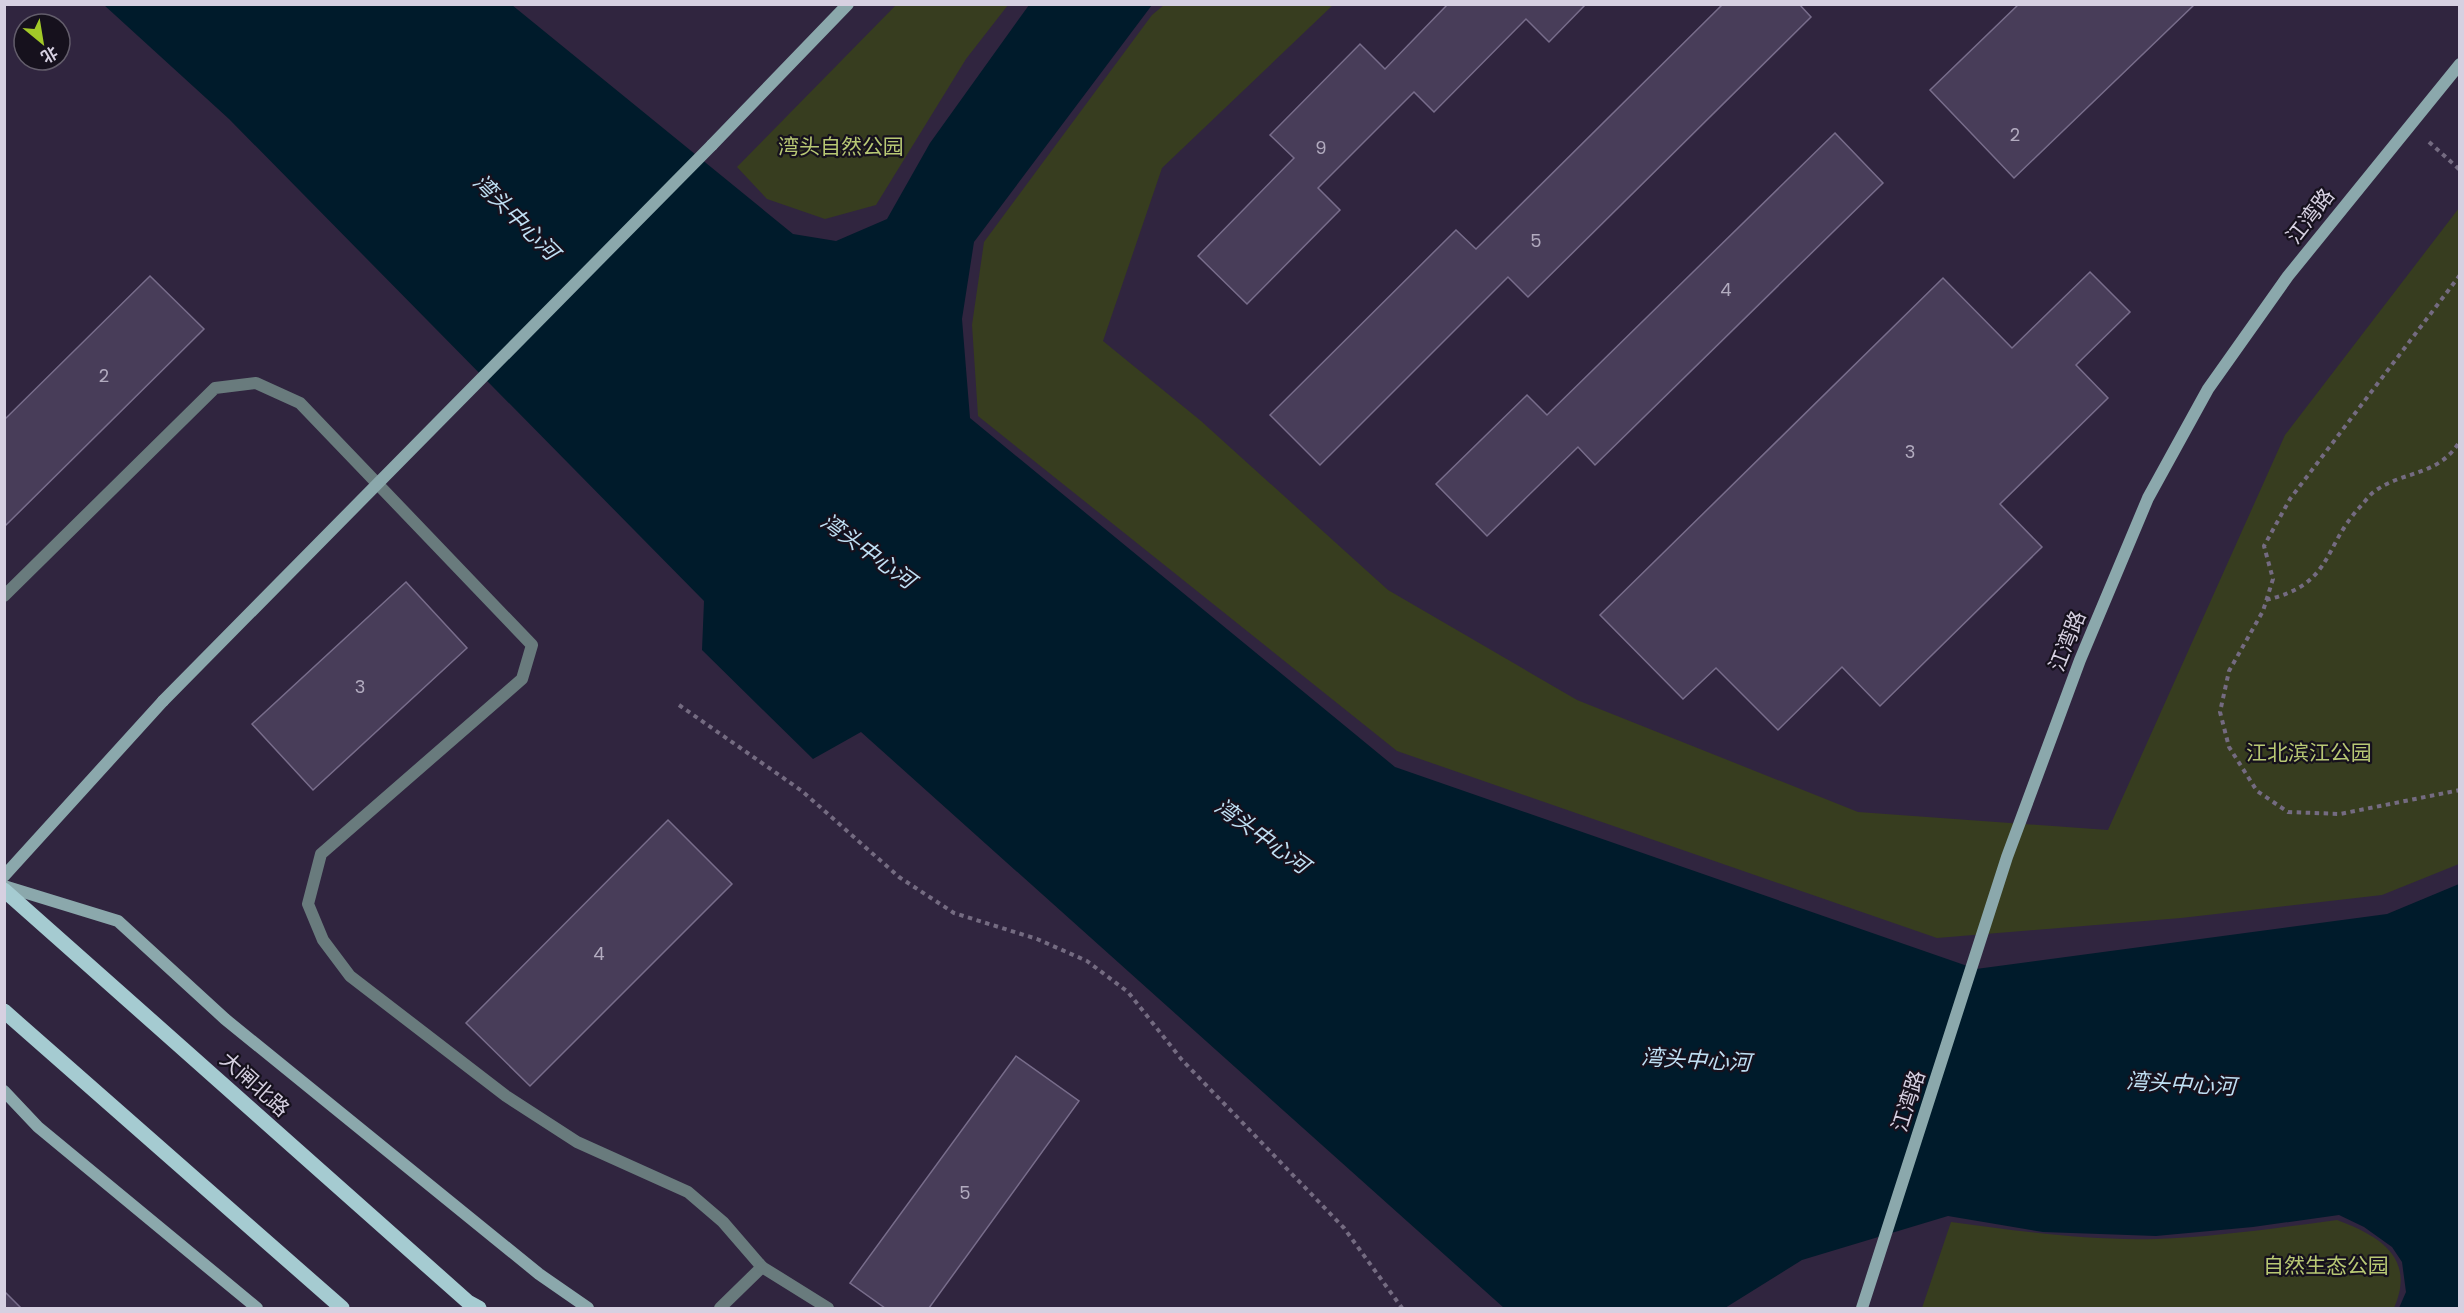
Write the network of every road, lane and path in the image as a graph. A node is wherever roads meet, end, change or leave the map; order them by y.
1 (848, 4) edge
2 (2460, 64) edge
3 (2410, 124) junction
4 (2460, 170) edge
5 (2460, 275) edge
6 (2460, 441) edge
7 (4, 596) edge
8 (2266, 600) junction
9 (680, 705) dead end
10 (2460, 790) edge
11 (4, 876) edge
12 (4, 888) edge
13 (4, 1011) edge
14 (4, 1091) edge
15 (762, 1267) junction
16 (257, 1308) edge
17 (342, 1308) edge
18 (479, 1308) edge
19 (588, 1308) edge
20 (720, 1308) edge
21 (828, 1308) edge
22 (1402, 1308) edge
23 (1862, 1308) edge

1 - 11 street, bridge
2 - 3 street, 江湾路
3 - 4 path
3 - 23 street, 江湾路
5 - 8 path
6 - 8 path
7 - 15 lane
8 - 10 path
9 - 22 path
12 - 18 main road, 大闸北路
12 - 19 street
13 - 17 main road
14 - 16 street
15 - 20 lane
15 - 21 lane

